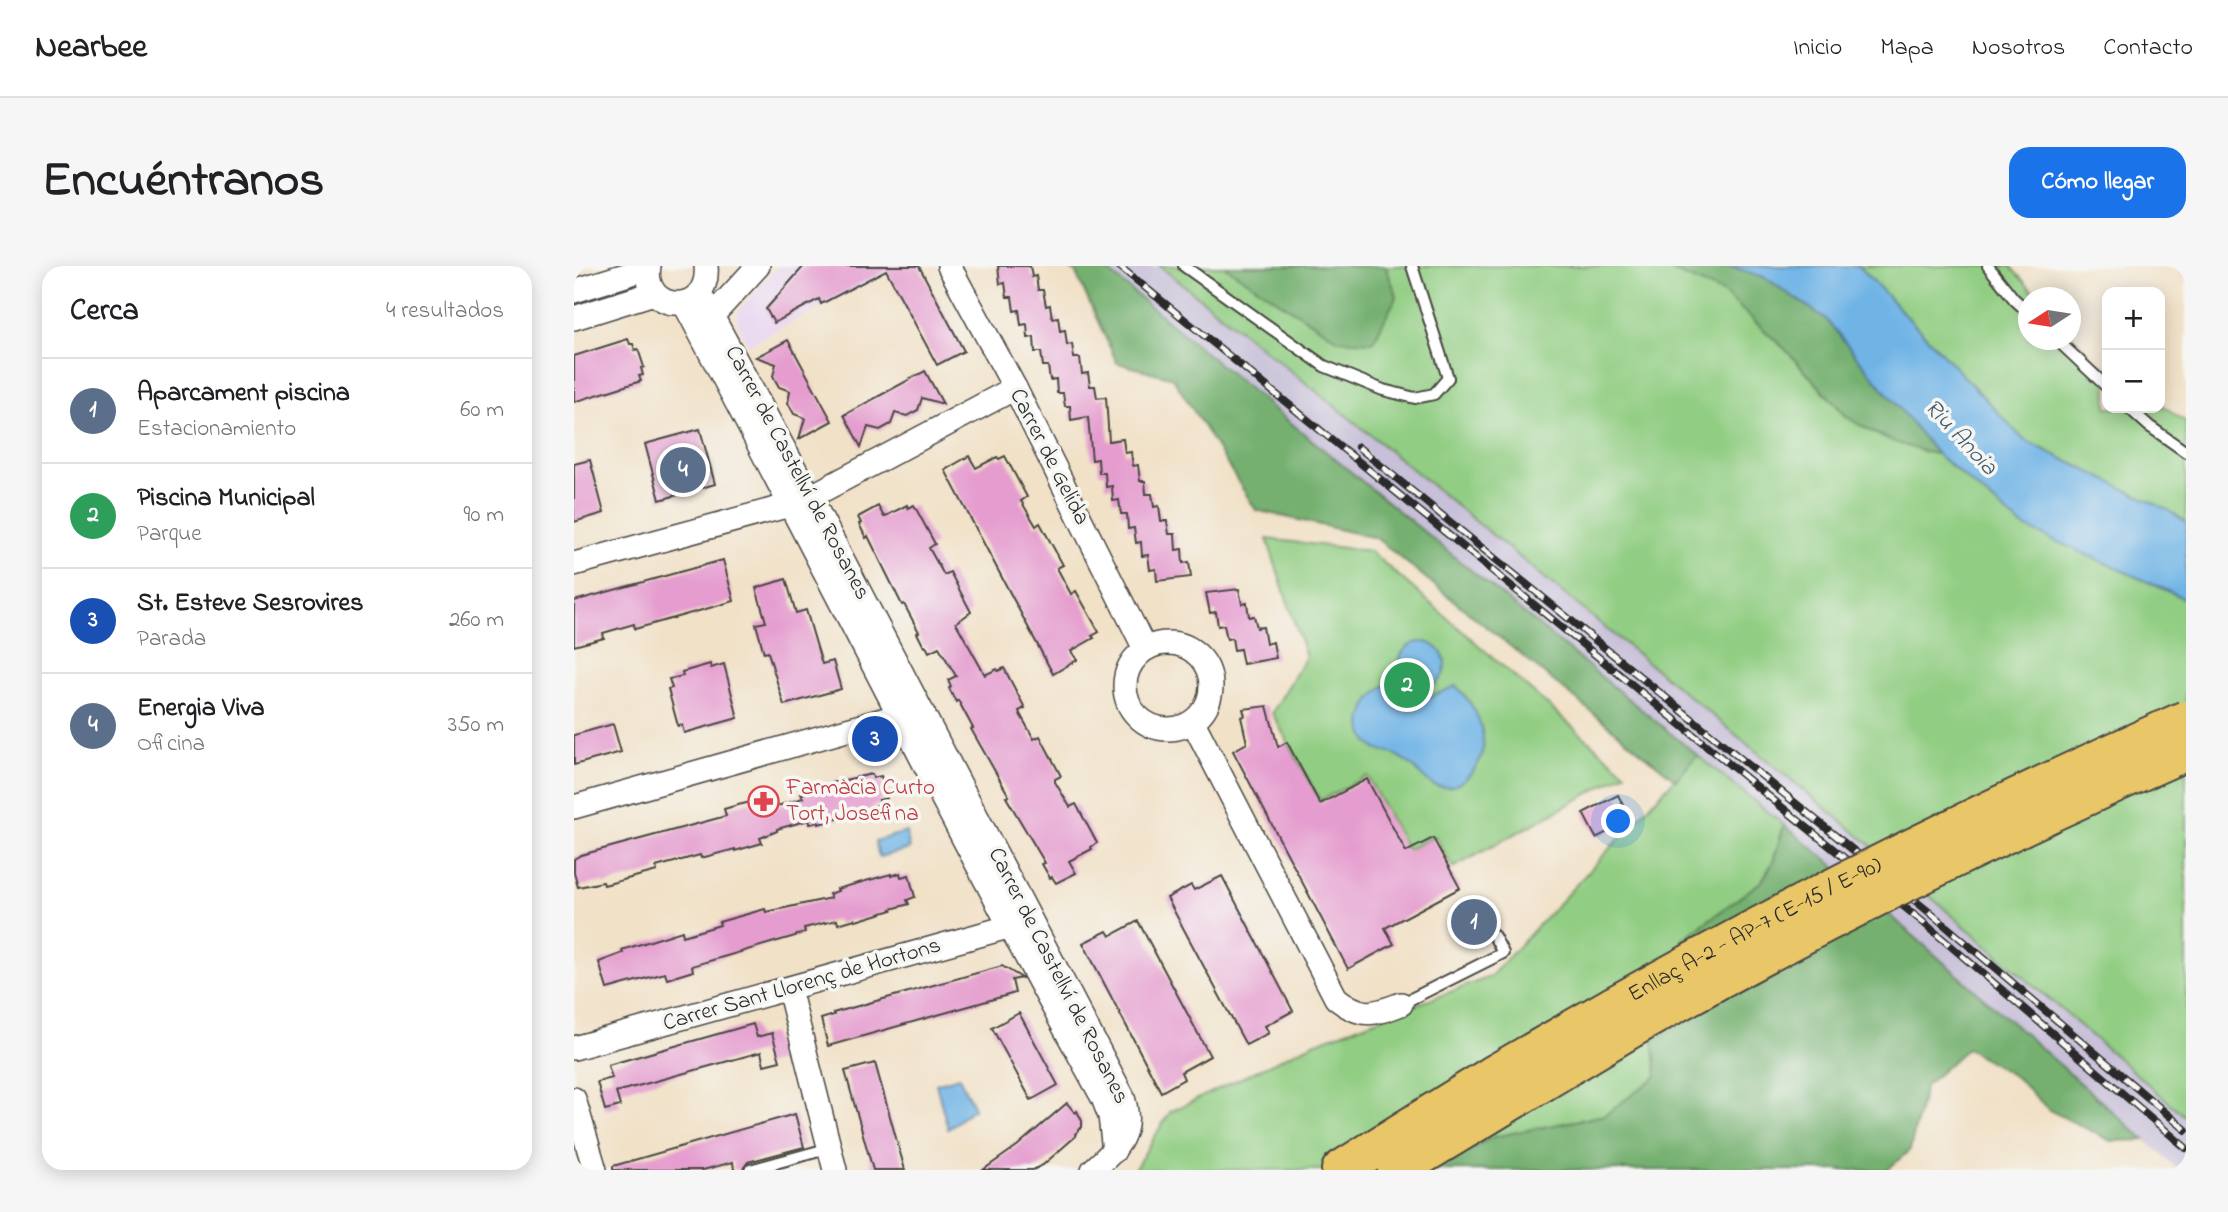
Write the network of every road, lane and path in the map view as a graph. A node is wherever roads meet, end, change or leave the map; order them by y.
1 (706, 266) edge
2 (758, 266) edge
3 (949, 266) edge
4 (1184, 266) edge
5 (1412, 266) edge
6 (1988, 266) edge
7 (649, 267) edge
8 (574, 291) edge
9 (654, 293) junction
10 (692, 298) junction
11 (2018, 300) edge
12 (713, 315) junction
13 (574, 317) edge
14 (2068, 350) edge
15 (2102, 382) edge
16 (1014, 388) junction
17 (2135, 413) edge
18 (2184, 449) edge
19 (800, 501) junction
20 (574, 564) edge
21 (1145, 649) junction
22 (909, 710) junction
23 (2186, 720) edge
24 (1193, 722) junction
25 (2186, 751) edge
26 (574, 807) edge
27 (1018, 921) junction
28 (1494, 936) dead end
29 (789, 989) junction
30 (1401, 1004) joint
31 (1623, 1017) junction
32 (574, 1048) edge
33 (574, 1099) edge
34 (833, 1159) edge
35 (595, 1170) edge
36 (750, 1170) edge
37 (1093, 1170) edge
38 (1340, 1170) edge
39 (1397, 1170) edge

1 - 10 street
2 - 12 street
3 - 16 street, Carrer de Gelida
4 - 5 lane
6 - 11 lane
7 - 8 street
7 - 9 street
9 - 10 street
9 - 13 street
10 - 12 street, Carrer de Castellví de Rosanes
10 - 19 street, Carrer de Castellví de Rosanes
12 - 19 street, Carrer de Castellví de Rosanes
14 - 15 lane
16 - 19 street
16 - 21 street, Carrer de Gelida
17 - 18 lane
19 - 20 street
19 - 22 street, Carrer de Castellví de Rosanes
21 - 24 street
21 - 24 street
22 - 26 street
22 - 27 street, Carrer de Castellví de Rosanes
23 - 31 highway, Enllaç A-2 - AP-7 (E-15 / E-90), bridge
24 - 30 street
25 - 31 highway, Enllaç A-2 - AP-7 (E-15 / E-90), bridge
27 - 29 street, Carrer Sant Llorenç de Hortons
27 - 37 street, Carrer de Castellví de Rosanes
28 - 30 lane
29 - 32 street, Carrer Sant Llorenç de Hortons
29 - 34 street
31 - 38 highway, Enllaç A-2 - AP-7 (E-15 / E-90)
31 - 39 highway, Enllaç A-2 - AP-7 (E-15 / E-90)
33 - 35 street
34 - 36 lane

